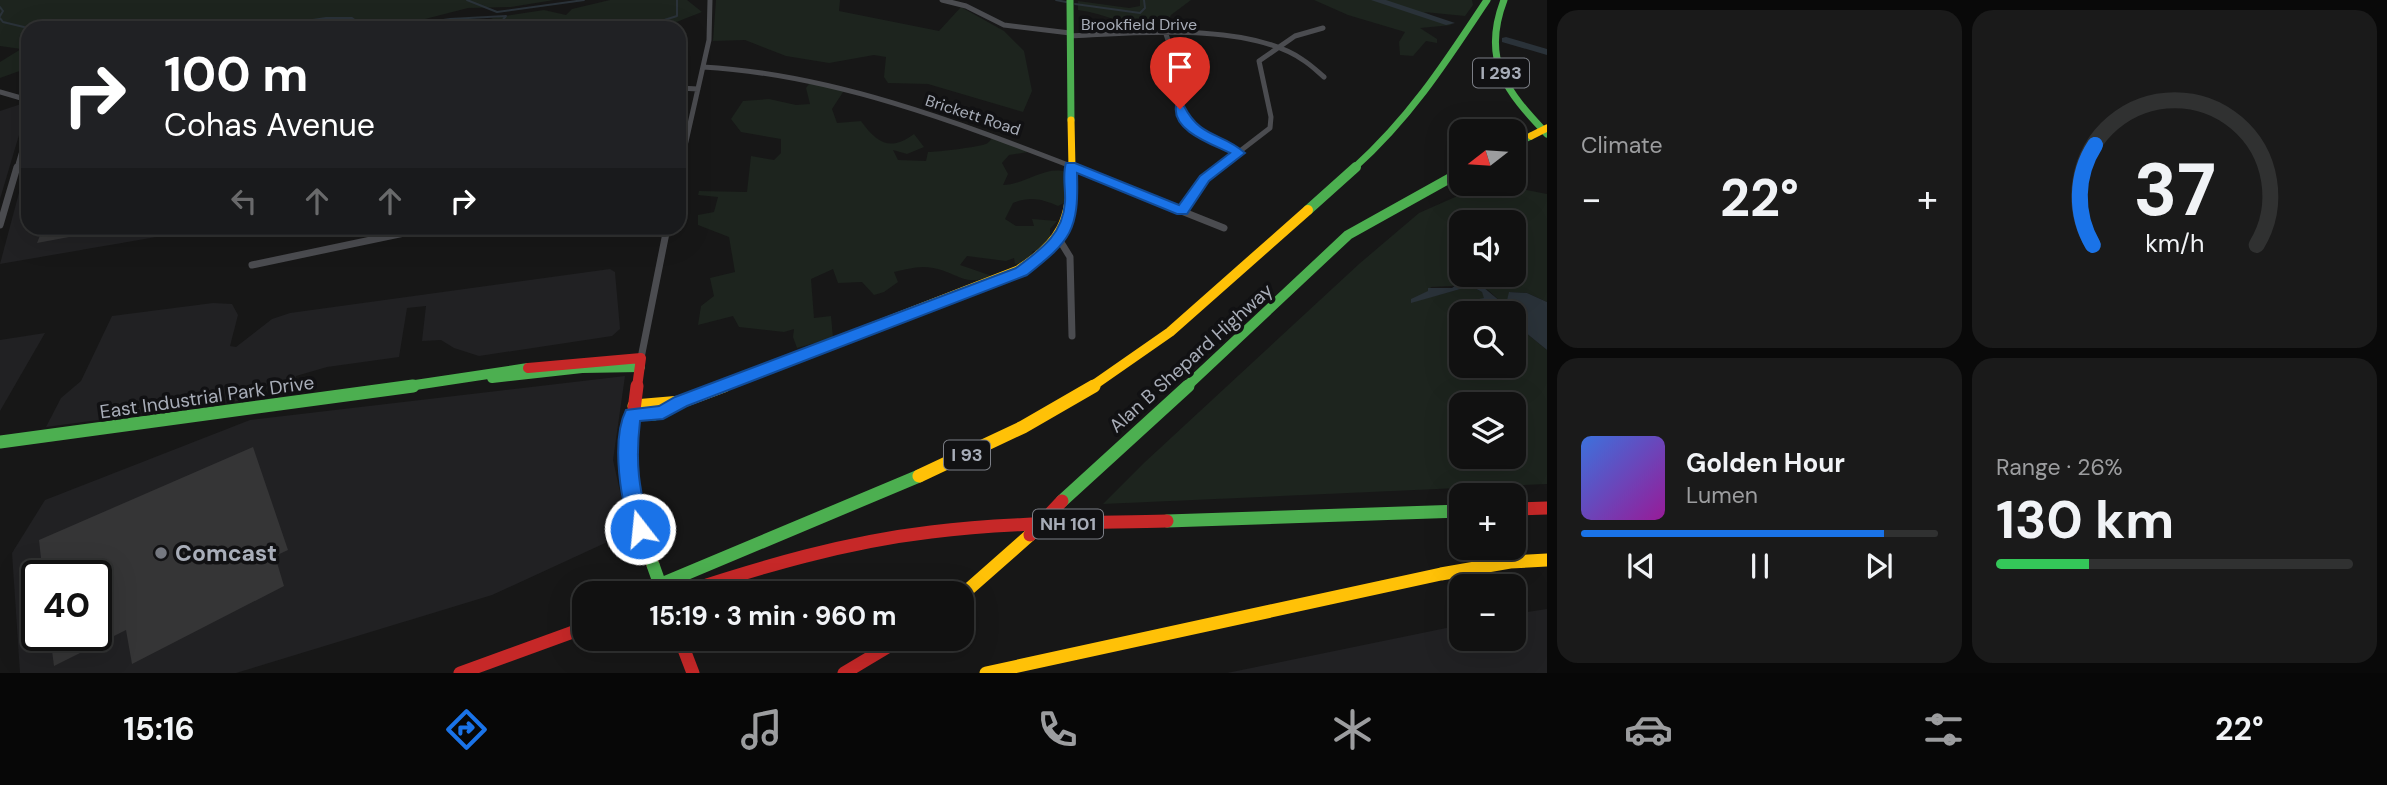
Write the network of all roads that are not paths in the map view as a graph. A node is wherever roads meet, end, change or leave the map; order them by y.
1 (710, 0) edge
2 (942, 0) edge
3 (1070, 0) edge
4 (1487, 0) edge
5 (1504, 0) edge
6 (1323, 28) dead end
7 (1166, 34) junction
8 (1070, 35) junction
9 (1277, 48) junction
10 (703, 67) junction
11 (1324, 77) dead end
12 (686, 89) edge
13 (698, 89) junction
14 (0, 92) edge
15 (21, 98) edge
16 (1547, 128) edge
17 (1547, 134) edge
18 (1526, 138) edge
19 (686, 141) edge
20 (1238, 153) junction
21 (21, 154) edge
22 (1071, 166) junction
23 (1449, 179) edge
24 (1182, 211) junction
25 (0, 225) edge
26 (1223, 228) dead end
27 (384, 235) edge
28 (666, 235) edge
29 (1059, 239) junction
30 (252, 265) dead end
31 (1072, 336) dead end
32 (641, 363) junction
33 (633, 410) junction
34 (0, 443) edge
35 (1547, 508) edge
36 (1526, 509) edge
37 (1449, 511) edge
38 (1547, 560) edge
39 (659, 581) edge
40 (669, 581) edge
41 (718, 581) edge
42 (974, 584) edge
43 (572, 623) edge
44 (572, 632) edge
45 (685, 651) edge
46 (881, 651) edge
47 (464, 672) edge
48 (693, 673) edge
49 (844, 673) edge
50 (986, 673) edge

1 - 10 street
2 - 8 street, Brookfield Drive
3 - 8 main road
4 - 40 main road, I 93
5 - 17 main road, I 293
6 - 9 street
7 - 8 street, Brookfield Drive
7 - 9 street, Brookfield Drive
7 - 20 street
8 - 22 main road
9 - 11 street, Brookfield Drive
9 - 20 street
10 - 13 street
10 - 22 street, Brickett Road
12 - 13 street
13 - 19 street
14 - 15 street
16 - 18 main road, bridge
20 - 24 street
21 - 25 street
22 - 24 street, Brickett Road
22 - 29 main road
23 - 42 main road, Alan B Shepard Highway, bridge
24 - 26 street, Brickett Road
27 - 30 street
28 - 32 street
29 - 31 street
29 - 33 main road
32 - 33 main road
32 - 34 main road, East Industrial Park Drive
33 - 39 main road, bridge
35 - 36 main road
37 - 41 main road, NH 101
38 - 50 main road
43 - 47 main road
44 - 47 main road
45 - 48 main road
46 - 49 main road

